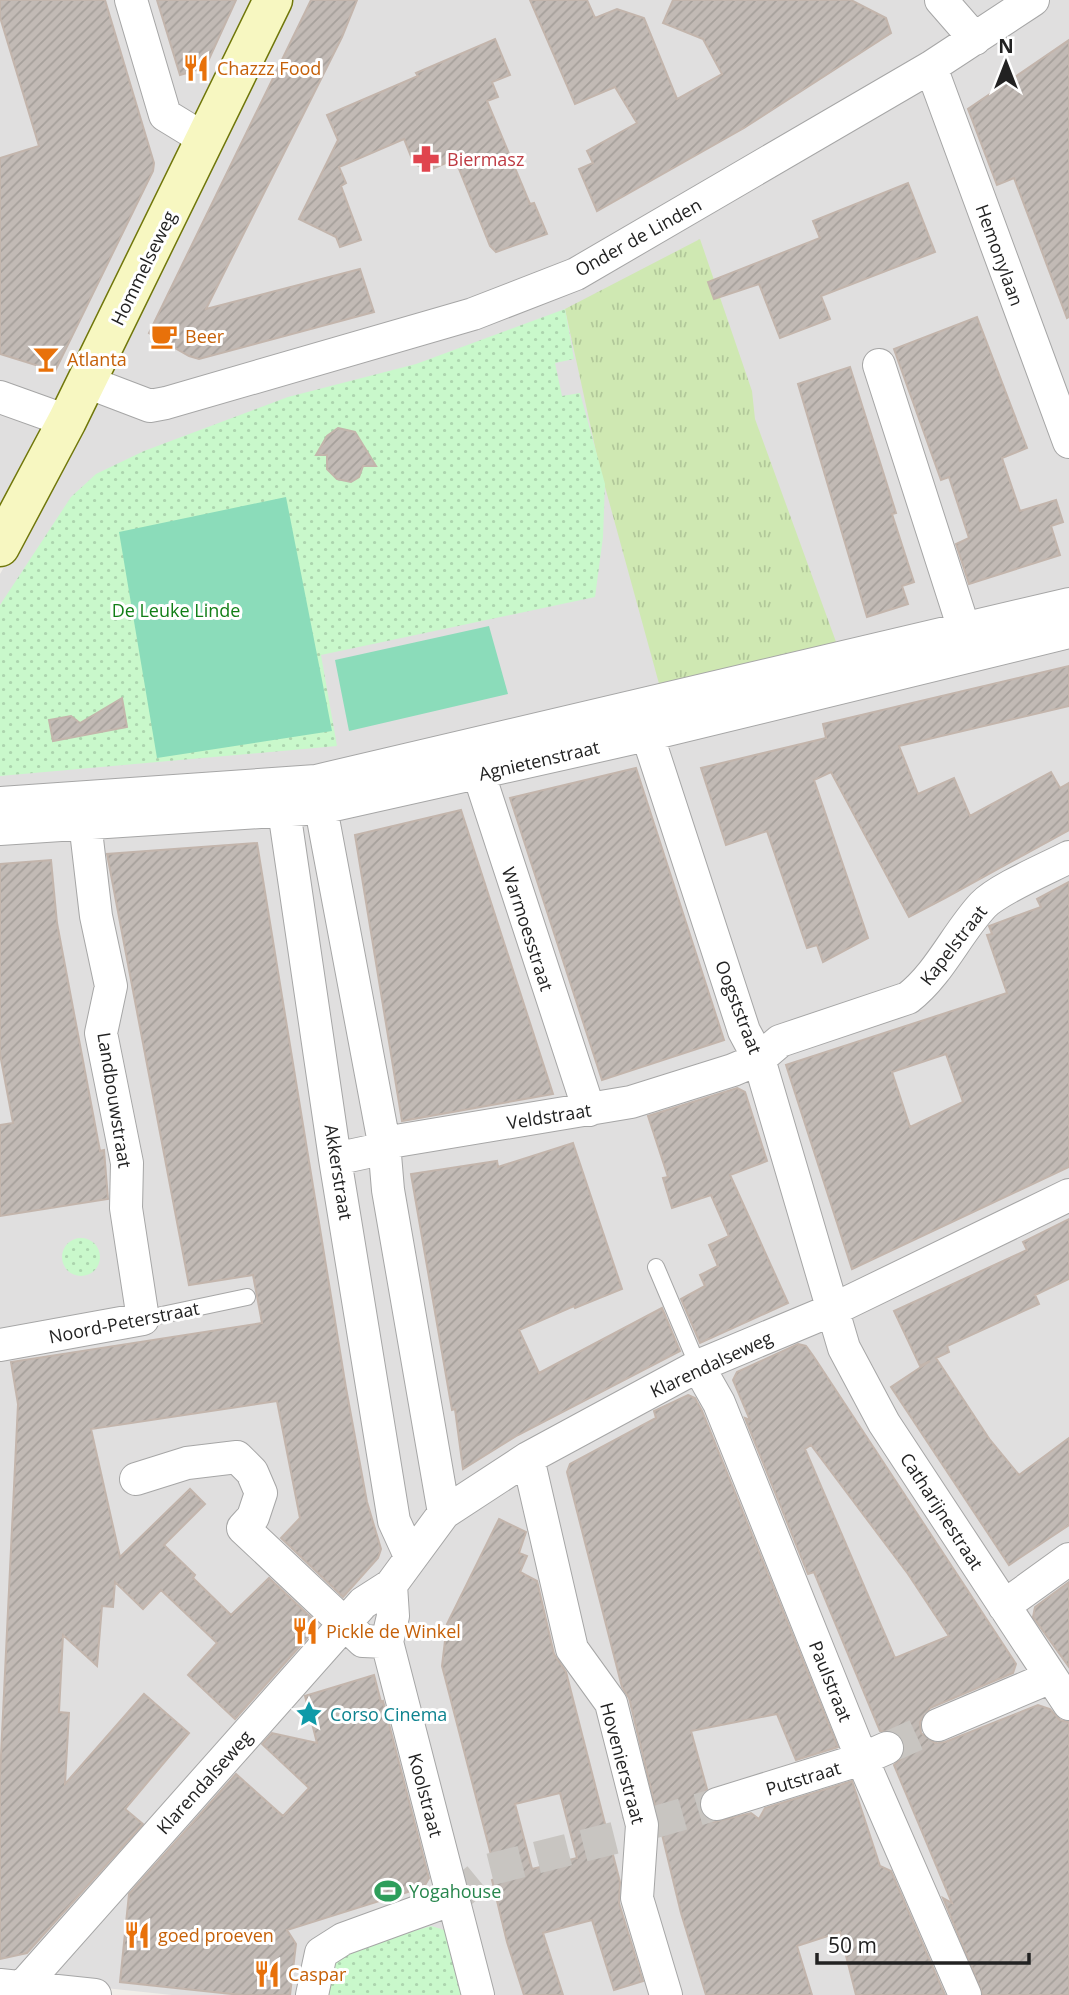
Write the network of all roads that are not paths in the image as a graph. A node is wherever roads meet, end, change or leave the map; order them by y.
1 (131, 0) edge
2 (273, 0) edge
3 (941, 0) edge
4 (1033, 0) edge
5 (975, 38) junction
6 (931, 67) junction
7 (206, 140) junction
8 (879, 365) dead end
9 (87, 382) junction
10 (0, 397) edge
11 (67, 421) junction
12 (1069, 442) edge
13 (3, 538) edge
14 (1069, 604) edge
15 (964, 629) junction
16 (1069, 632) edge
17 (643, 721) junction
18 (474, 760) junction
19 (318, 794) junction
20 (282, 797) junction
21 (0, 803) edge
22 (84, 811) junction
23 (0, 828) edge
24 (1069, 856) edge
25 (759, 1059) junction
26 (589, 1110) junction
27 (384, 1143) junction
28 (335, 1159) junction
29 (1069, 1195) edge
30 (656, 1267) dead end
31 (247, 1297) dead end
32 (832, 1310) junction
33 (144, 1319) junction
34 (0, 1345) edge
35 (698, 1366) junction
36 (528, 1458) junction
37 (136, 1479) dead end
38 (444, 1513) junction
39 (410, 1556) junction
40 (1069, 1559) edge
41 (391, 1585) junction
42 (1004, 1606) junction
43 (344, 1625) junction
44 (387, 1642) junction
45 (1051, 1677) junction
46 (1069, 1704) edge
47 (939, 1725) tunnel mouth
48 (875, 1754) junction
49 (717, 1804) tunnel mouth
50 (453, 1899) junction
51 (11, 1986) edge
52 (95, 1995) edge
53 (312, 1995) edge
54 (478, 1995) edge
55 (666, 1995) edge
56 (965, 1995) edge

1 - 7 street
2 - 7 street, Hommelseweg
3 - 5 street
4 - 5 street, Onder de Linden
5 - 6 street, Onder de Linden
6 - 9 street, Onder de Linden
6 - 12 street, Hemonylaan
7 - 9 street, Hommelseweg
8 - 15 street
9 - 11 street, Hommelseweg
10 - 11 street
11 - 13 street, Hommelseweg
14 - 15 street, Agnietenstraat
15 - 17 street, Agnietenstraat
16 - 17 street, Agnietenstraat
17 - 18 street, Agnietenstraat
17 - 25 street, Oogststraat
18 - 19 street, Agnietenstraat
18 - 26 street, Warmoesstraat
19 - 20 street, Agnietenstraat
19 - 27 street
20 - 22 street, Agnietenstraat
20 - 28 street, Akkerstraat
21 - 22 street, Agnietenstraat
22 - 23 street, Agnietenstraat
22 - 33 street, Landbouwstraat
24 - 25 street, Kapelstraat
25 - 26 street, Veldstraat
25 - 32 street, Oogststraat
26 - 27 street, Veldstraat
27 - 28 street, Veldstraat
27 - 38 street
28 - 39 street, Akkerstraat
29 - 32 street, Klarendalseweg
30 - 35 lane
31 - 33 lane, Noord-Peterstraat
32 - 35 street, Klarendalseweg
32 - 42 street, Catharijnestraat
33 - 34 street, Noord-Peterstraat
35 - 36 street, Klarendalseweg
35 - 48 street, Paulstraat
36 - 38 street, Klarendalseweg
36 - 55 street, Hovenierstraat
37 - 43 street
38 - 39 street, Klarendalseweg
39 - 41 street, Klarendalseweg
40 - 42 street
41 - 43 street, Klarendalseweg
41 - 44 street
42 - 45 street, Catharijnestraat
43 - 44 street
43 - 51 street, Klarendalseweg
44 - 50 street, Koolstraat
45 - 46 street, Catharijnestraat
45 - 47 street
48 - 49 street, Putstraat
48 - 56 street, Paulstraat
50 - 53 street
50 - 54 street, Koolstraat
51 - 52 street

